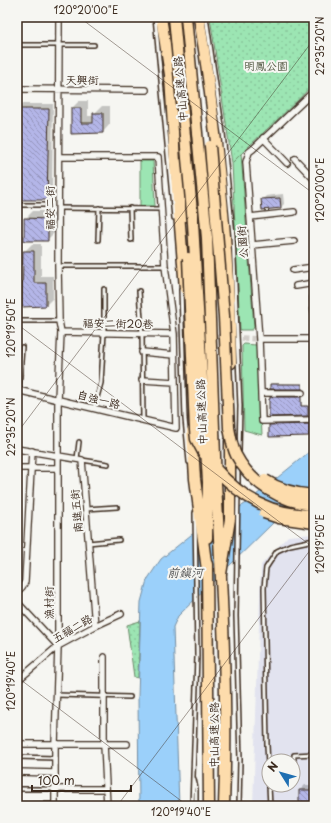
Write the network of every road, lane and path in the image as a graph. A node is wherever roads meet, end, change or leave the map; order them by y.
1 (59, 17) edge
2 (155, 17) edge
3 (161, 17) edge
4 (174, 17) edge
5 (186, 17) edge
6 (195, 17) edge
7 (199, 17) edge
8 (206, 17) edge
9 (17, 45) edge
10 (59, 45) junction
11 (94, 45) dead end
12 (170, 76) junction
13 (17, 88) edge
14 (59, 89) junction
15 (146, 90) dead end
16 (314, 92) edge
17 (263, 138) junction
18 (59, 157) junction
19 (294, 159) dead end
20 (287, 163) dead end
21 (314, 180) edge
22 (17, 205) edge
23 (44, 205) dead end
24 (58, 208) junction
25 (99, 208) junction
26 (130, 208) junction
27 (161, 208) junction
28 (294, 212) dead end
29 (250, 217) junction
30 (175, 220) dead end
31 (98, 240) dead end
32 (131, 240) dead end
33 (294, 241) dead end
34 (252, 245) junction
35 (178, 252) dead end
36 (58, 266) junction
37 (165, 266) junction
38 (314, 267) edge
39 (293, 270) dead end
40 (314, 283) edge
41 (296, 286) dead end
42 (104, 290) dead end
43 (139, 291) dead end
44 (313, 298) dead end
45 (314, 311) edge
46 (17, 321) edge
47 (59, 321) junction
48 (61, 332) junction
49 (104, 333) junction
50 (142, 334) junction
51 (174, 334) junction
52 (259, 339) junction
53 (314, 339) edge
54 (22, 347) dead end
55 (142, 352) junction
56 (174, 355) junction
57 (142, 380) junction
58 (175, 382) junction
59 (18, 390) edge
60 (261, 393) junction
61 (302, 393) dead end
62 (58, 400) junction
63 (94, 408) junction
64 (143, 420) junction
65 (314, 420) edge
66 (228, 423) junction
67 (196, 438) junction
68 (78, 442) dead end
69 (17, 448) edge
70 (32, 451) junction
71 (58, 456) junction
72 (78, 460) junction
73 (108, 464) dead end
74 (189, 464) dead end
75 (17, 468) edge
76 (31, 468) junction
77 (58, 468) junction
78 (190, 472) dead end
79 (193, 494) dead end
80 (314, 495) edge
81 (234, 503) junction
82 (314, 505) edge
83 (117, 508) dead end
84 (194, 509) dead end
85 (86, 510) junction
86 (314, 515) edge
87 (314, 522) edge
88 (119, 540) dead end
89 (314, 540) edge
90 (88, 543) junction
91 (207, 570) junction
92 (222, 574) junction
93 (17, 592) edge
94 (17, 602) edge
95 (121, 614) dead end
96 (95, 626) junction
97 (58, 646) junction
98 (104, 657) dead end
99 (17, 681) edge
100 (56, 695) junction
101 (104, 696) junction
102 (130, 697) dead end
103 (17, 744) edge
104 (55, 744) junction
105 (104, 744) junction
106 (127, 744) dead end
107 (314, 754) edge
108 (226, 755) junction
109 (301, 755) edge
110 (17, 758) edge
111 (55, 758) junction
112 (209, 764) junction
113 (17, 772) edge
114 (55, 773) junction
115 (194, 775) junction
116 (17, 789) edge
117 (54, 789) junction
118 (106, 790) junction
119 (17, 806) edge
120 (55, 806) edge
121 (107, 806) edge
122 (192, 806) edge
123 (196, 806) edge
124 (206, 806) edge
125 (210, 806) edge
126 (224, 806) edge
127 (227, 806) edge
128 (240, 806) edge
129 (270, 806) edge

1 - 10 street, 福安二街
2 - 30 lane
3 - 12 highway
4 - 91 highway, 中山高速公路, bridge
5 - 92 highway, 中山高速公路, bridge
6 - 66 highway, bridge
7 - 81 highway
8 - 81 lane
9 - 10 lane
10 - 11 lane
10 - 14 street, 福安二街
12 - 67 highway, bridge
12 - 91 highway
13 - 14 street, 天興街
14 - 15 street, 天興街
14 - 18 street, 福安二街
16 - 17 street, 公園街
17 - 20 street
17 - 29 street, 公園街
18 - 24 street, 福安二街
18 - 27 street
19 - 21 street
22 - 23 lane
24 - 25 lane
24 - 36 street, 福安二街
25 - 26 lane
25 - 31 lane
26 - 27 lane
26 - 32 lane
27 - 37 street
28 - 29 street
29 - 34 street, 公園街
33 - 34 street
34 - 52 street, 公園街
35 - 74 lane
36 - 37 lane
36 - 47 street, 福安二街
37 - 51 street
38 - 39 street
40 - 41 street
42 - 49 lane
43 - 50 lane
44 - 45 street
46 - 47 lane
47 - 48 street, 福安二街
48 - 49 street, 福安二街20巷
48 - 62 street, 福安二街
49 - 50 street, 福安二街20巷
49 - 63 lane
50 - 51 street, 福安二街20巷
50 - 55 lane
51 - 56 street
52 - 53 street
52 - 60 street, 公園街
54 - 59 lane
55 - 56 street
55 - 57 lane
56 - 58 street
57 - 58 street
57 - 64 lane
58 - 64 street, 自強一路
59 - 62 street, 自強一路
60 - 61 street
60 - 65 street, 公園街
62 - 63 street, 自強一路
62 - 71 street, 漁村街
63 - 64 street, 自強一路
66 - 80 highway, bridge
66 - 82 highway, bridge
67 - 86 highway, bridge
67 - 87 highway, bridge
68 - 72 lane
69 - 70 street
70 - 71 street
70 - 76 street
71 - 72 street
71 - 77 street, 漁村街
72 - 73 lane
72 - 85 street, 南進五街
75 - 76 street
76 - 77 street
76 - 93 street
77 - 97 street, 漁村街
78 - 79 lane
81 - 92 highway
81 - 128 lane
83 - 85 lane
84 - 115 lane
85 - 90 street, 南進五街
88 - 90 lane
89 - 129 lane
90 - 96 street, 南進五街
91 - 112 highway, 中山高速公路
92 - 108 highway, 中山高速公路
94 - 97 street
95 - 96 street, 五福二路
96 - 97 street, 五福二路
97 - 99 street, 五福二路
97 - 100 street, 漁村街
98 - 101 street
100 - 101 lane
100 - 104 street, 漁村街
101 - 102 lane
101 - 105 street
103 - 104 street
104 - 105 street
104 - 111 street, 漁村街
105 - 106 street
105 - 118 street
107 - 109 lane
108 - 126 highway, 中山高速公路
108 - 127 highway
110 - 111 lane
111 - 114 street, 漁村街
112 - 124 highway
112 - 125 highway, 中山高速公路
113 - 114 street
114 - 117 street, 漁村街
115 - 122 lane
115 - 123 lane
116 - 117 lane
117 - 118 street
117 - 120 street, 漁村街
118 - 121 street
119 - 120 street

